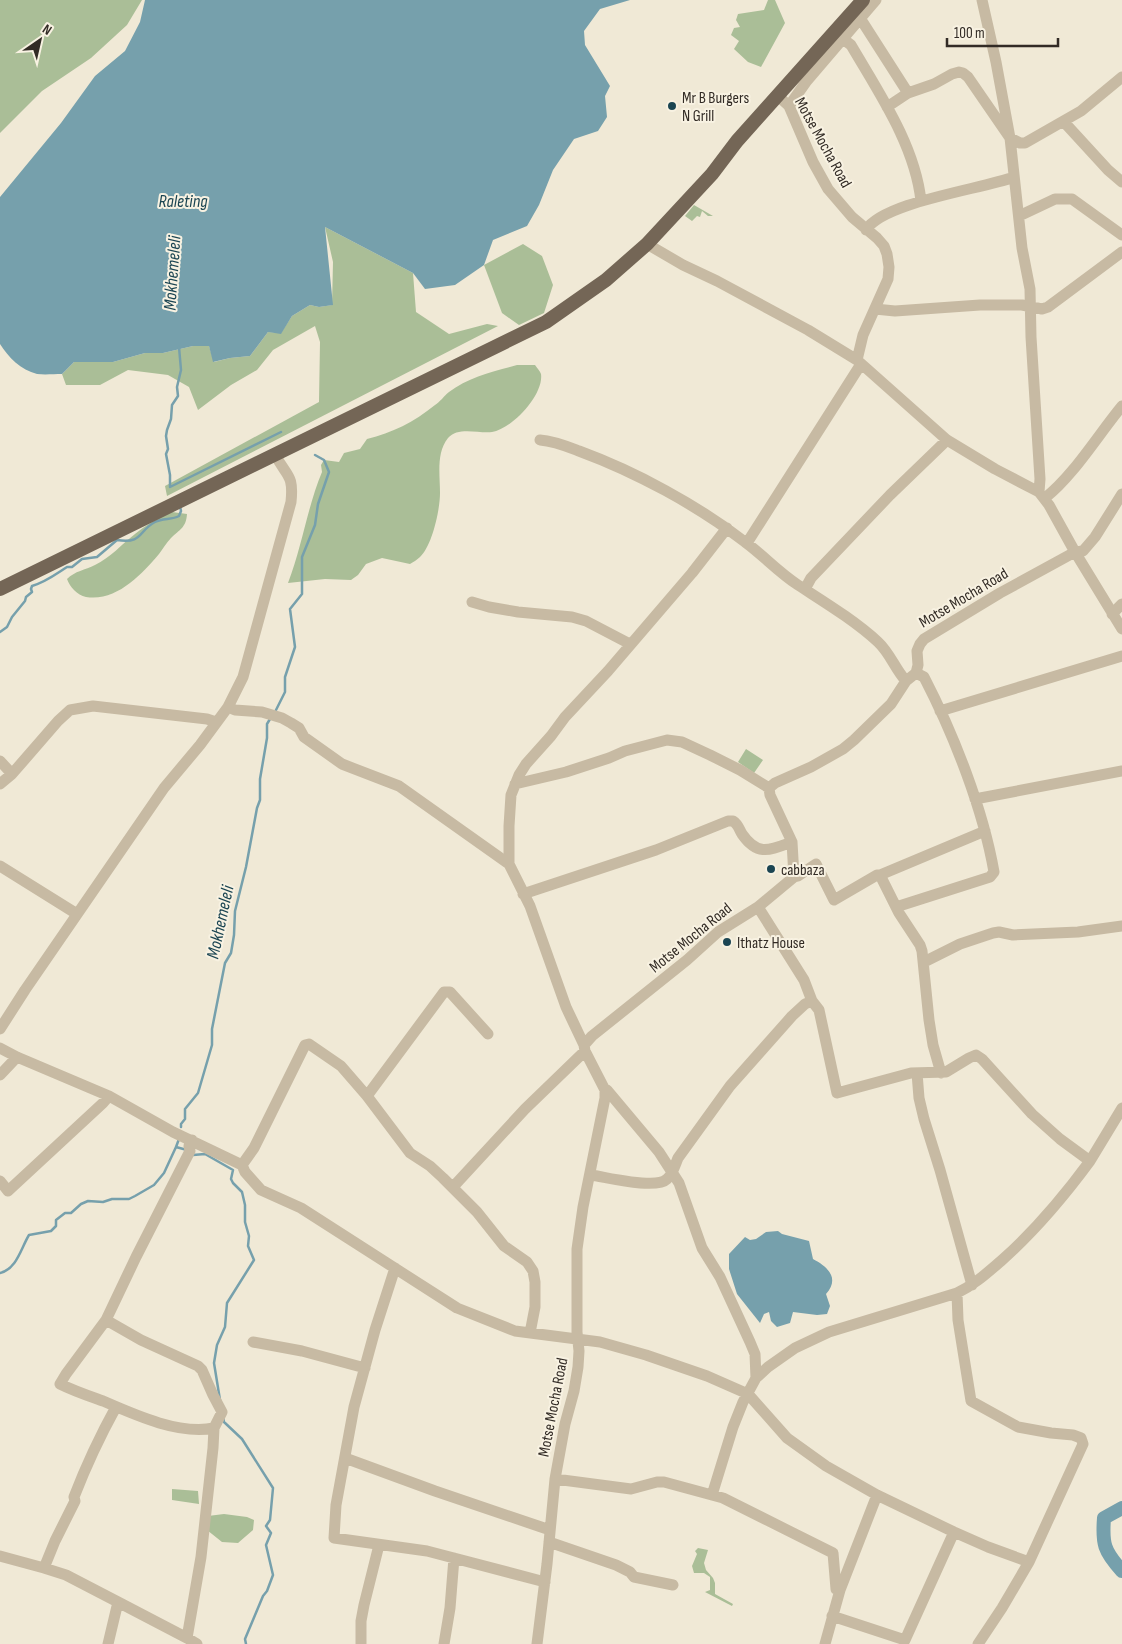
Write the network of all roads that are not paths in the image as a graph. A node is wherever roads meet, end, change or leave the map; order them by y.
1 (863, 0) edge
2 (876, 0) edge
3 (982, 0) edge
4 (860, 18) junction
5 (843, 39) junction
6 (1122, 77) edge
7 (908, 93) junction
8 (777, 95) junction
9 (788, 106) junction
10 (887, 107) junction
11 (1064, 122) junction
12 (1010, 138) junction
13 (1014, 177) junction
14 (1122, 182) edge
15 (921, 201) junction
16 (1019, 216) junction
17 (866, 230) junction
18 (1122, 235) edge
19 (647, 244) junction
20 (1122, 252) edge
21 (1030, 307) junction
22 (875, 309) junction
23 (859, 362) junction
24 (1122, 406) edge
25 (540, 440) dead end
26 (947, 440) junction
27 (276, 454) junction
28 (1122, 494) edge
29 (1042, 495) junction
30 (726, 528) junction
31 (747, 543) junction
32 (1075, 552) junction
33 (0, 589) edge
34 (805, 589) junction
35 (472, 602) dead end
36 (1122, 604) edge
37 (1112, 614) junction
38 (1122, 629) edge
39 (630, 644) junction
40 (1122, 656) edge
41 (916, 673) junction
42 (906, 682) junction
43 (228, 706) junction
44 (940, 711) junction
45 (216, 722) junction
46 (0, 761) edge
47 (1122, 771) edge
48 (12, 774) junction
49 (0, 783) edge
50 (515, 784) junction
51 (769, 788) junction
52 (974, 799) junction
53 (985, 831) junction
54 (792, 842) junction
55 (509, 864) junction
56 (0, 866) edge
57 (880, 875) junction
58 (794, 877) junction
59 (523, 894) junction
60 (758, 907) junction
61 (896, 907) junction
62 (77, 914) junction
63 (1122, 926) edge
64 (924, 962) junction
65 (812, 1001) junction
66 (0, 1029) edge
67 (488, 1034) dead end
68 (0, 1048) edge
69 (584, 1048) junction
70 (17, 1057) junction
71 (917, 1072) junction
72 (941, 1073) junction
73 (0, 1075) edge
74 (604, 1090) junction
75 (109, 1096) junction
76 (367, 1096) junction
77 (1122, 1108) edge
78 (192, 1140) junction
79 (1090, 1161) junction
80 (242, 1165) junction
81 (673, 1172) junction
82 (591, 1175) junction
83 (0, 1181) edge
84 (452, 1187) junction
85 (395, 1268) junction
86 (972, 1284) junction
87 (957, 1293) junction
88 (106, 1320) junction
89 (530, 1333) junction
90 (578, 1340) junction
91 (253, 1342) dead end
92 (365, 1368) junction
93 (756, 1378) junction
94 (748, 1394) junction
95 (116, 1407) junction
96 (214, 1428) junction
97 (345, 1458) junction
98 (555, 1479) junction
99 (712, 1494) junction
100 (878, 1495) junction
101 (550, 1530) junction
102 (954, 1532) junction
103 (549, 1542) junction
104 (379, 1544) junction
105 (0, 1556) edge
106 (454, 1558) junction
107 (1029, 1562) junction
108 (44, 1568) junction
109 (544, 1582) junction
110 (673, 1585) dead end
111 (840, 1590) junction
112 (118, 1602) junction
113 (832, 1616) junction
114 (192, 1641) edge
115 (909, 1642) edge
116 (108, 1644) edge
117 (361, 1644) edge
118 (444, 1644) edge
119 (536, 1644) edge
120 (825, 1644) edge
121 (978, 1644) edge

1 - 8 main road
2 - 4 street
3 - 12 street
4 - 5 street
4 - 7 street
5 - 9 street
5 - 10 street
6 - 11 street
7 - 10 street
7 - 12 street
8 - 9 street, Motse Mocha Road
8 - 19 main road
9 - 17 street, Motse Mocha Road
10 - 15 street
11 - 12 street
11 - 14 street
12 - 13 street
13 - 15 street
13 - 16 street
15 - 17 street
16 - 18 street
16 - 21 street
17 - 22 street, Motse Mocha Road
19 - 23 street
19 - 27 main road
20 - 21 street
21 - 22 street
21 - 29 street
22 - 23 street, Motse Mocha Road
23 - 26 street
23 - 31 street, Motse Mocha Road
24 - 29 street
25 - 30 street
26 - 29 street
26 - 34 street
27 - 33 main road
27 - 43 street
28 - 32 street, Motse Mocha Road
29 - 32 street
30 - 31 street
30 - 39 street
31 - 34 street
32 - 37 street
32 - 41 street, Motse Mocha Road
34 - 42 street
35 - 39 street
36 - 37 street
37 - 38 street
39 - 50 street
40 - 44 street
41 - 42 street
41 - 44 street
42 - 51 street
43 - 45 street
43 - 55 street
44 - 52 street
45 - 48 street
45 - 62 street
46 - 48 street
47 - 52 street
48 - 49 street
50 - 51 street
50 - 55 street
51 - 54 street
52 - 53 street
53 - 57 street
53 - 61 street
54 - 58 street
54 - 59 street
55 - 59 street
56 - 62 street
57 - 58 street, Motse Mocha Road
57 - 61 street
58 - 60 street, Motse Mocha Road
59 - 69 street
60 - 65 street
60 - 69 street, Motse Mocha Road
61 - 64 street
62 - 66 street
63 - 64 street
64 - 72 street
65 - 71 street
65 - 81 street
67 - 76 street
68 - 70 street
69 - 74 street, Motse Mocha Road
69 - 84 street
70 - 73 street
70 - 75 street
71 - 72 street
71 - 86 street
72 - 79 street
74 - 81 street
74 - 82 street, Motse Mocha Road
75 - 78 street
75 - 83 street
76 - 80 street
76 - 84 street
77 - 79 street
78 - 80 street
78 - 88 street
79 - 86 street
80 - 85 street
81 - 82 street
81 - 93 street
82 - 90 street, Motse Mocha Road
84 - 89 street
85 - 89 street
85 - 92 street
86 - 87 street
87 - 93 street
87 - 107 street
88 - 95 street
88 - 96 street
89 - 90 street
90 - 94 street
90 - 98 street, Motse Mocha Road
91 - 92 street
92 - 97 street
93 - 94 street
94 - 99 street
94 - 100 street
95 - 96 street
95 - 108 street
96 - 114 street
97 - 101 street
97 - 104 street
98 - 99 street
98 - 101 street, Motse Mocha Road
99 - 111 street
100 - 102 street
100 - 111 street
101 - 103 street, Motse Mocha Road
102 - 107 street
102 - 115 street
103 - 109 street, Motse Mocha Road
103 - 110 street
104 - 106 street
104 - 117 street
105 - 108 street
106 - 109 street
106 - 118 street
107 - 121 street
108 - 112 street
109 - 119 street, Motse Mocha Road
111 - 113 street
112 - 114 street
112 - 116 street
113 - 115 street
113 - 120 street

